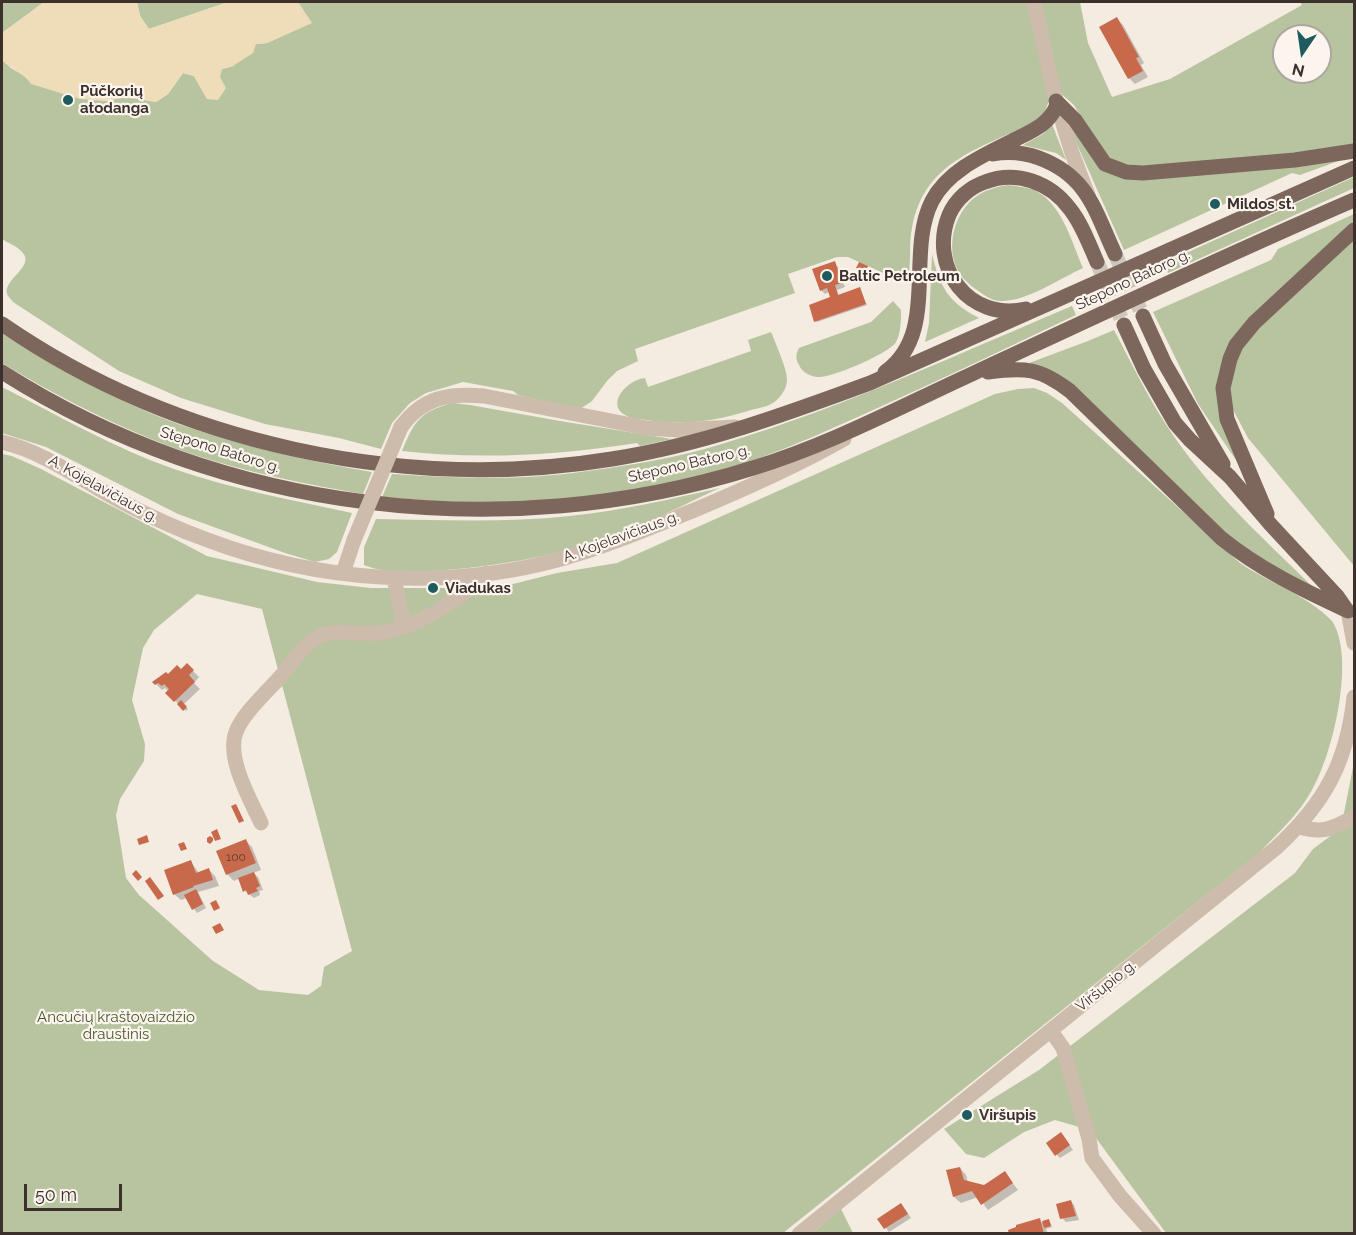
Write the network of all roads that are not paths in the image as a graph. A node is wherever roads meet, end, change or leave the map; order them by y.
1 (1034, 2) edge
2 (1056, 103) junction
3 (1354, 151) edge
4 (982, 157) junction
5 (1354, 168) edge
6 (1090, 198) junction
7 (1354, 200) edge
8 (1354, 230) edge
9 (1115, 254) tunnel mouth
10 (1097, 262) tunnel mouth
11 (1049, 303) junction
12 (1143, 316) tunnel mouth
13 (2, 324) edge
14 (1125, 325) tunnel mouth
15 (2, 372) edge
16 (970, 375) junction
17 (870, 383) junction
18 (887, 415) junction
19 (750, 426) junction
20 (2, 442) edge
21 (1230, 477) junction
22 (1271, 525) junction
23 (343, 573) junction
24 (487, 573) junction
25 (394, 579) junction
26 (1351, 614) edge
27 (404, 626) junction
28 (1354, 643) edge
29 (1354, 697) edge
30 (1354, 817) edge
31 (261, 823) dead end
32 (1299, 827) junction
33 (1051, 1031) junction
34 (799, 1233) edge
35 (1154, 1233) edge

1 - 2 street
2 - 3 main road
2 - 4 main road
2 - 6 street
4 - 6 main road
4 - 17 main road
5 - 11 main road, Stepono Batoro g.
6 - 9 main road
7 - 16 main road, Stepono Batoro g.
8 - 22 main road
10 - 11 main road
11 - 17 main road, Stepono Batoro g.
12 - 21 main road
13 - 19 main road, Stepono Batoro g.
14 - 21 main road
15 - 18 main road, Stepono Batoro g.
16 - 18 main road, Stepono Batoro g.
16 - 26 main road
17 - 19 main road, Stepono Batoro g.
18 - 24 street, A. Kojelavičiaus g.
19 - 23 street, bridge
20 - 23 street, A. Kojelavičiaus g.
21 - 22 main road
22 - 26 main road
23 - 25 street, A. Kojelavičiaus g.
24 - 25 street, A. Kojelavičiaus g.
24 - 27 street
25 - 27 street
26 - 28 street
27 - 31 street
29 - 32 street, Viršupio g.
30 - 32 street
32 - 33 street, Viršupio g.
33 - 34 street, Viršupio g.
33 - 35 street

